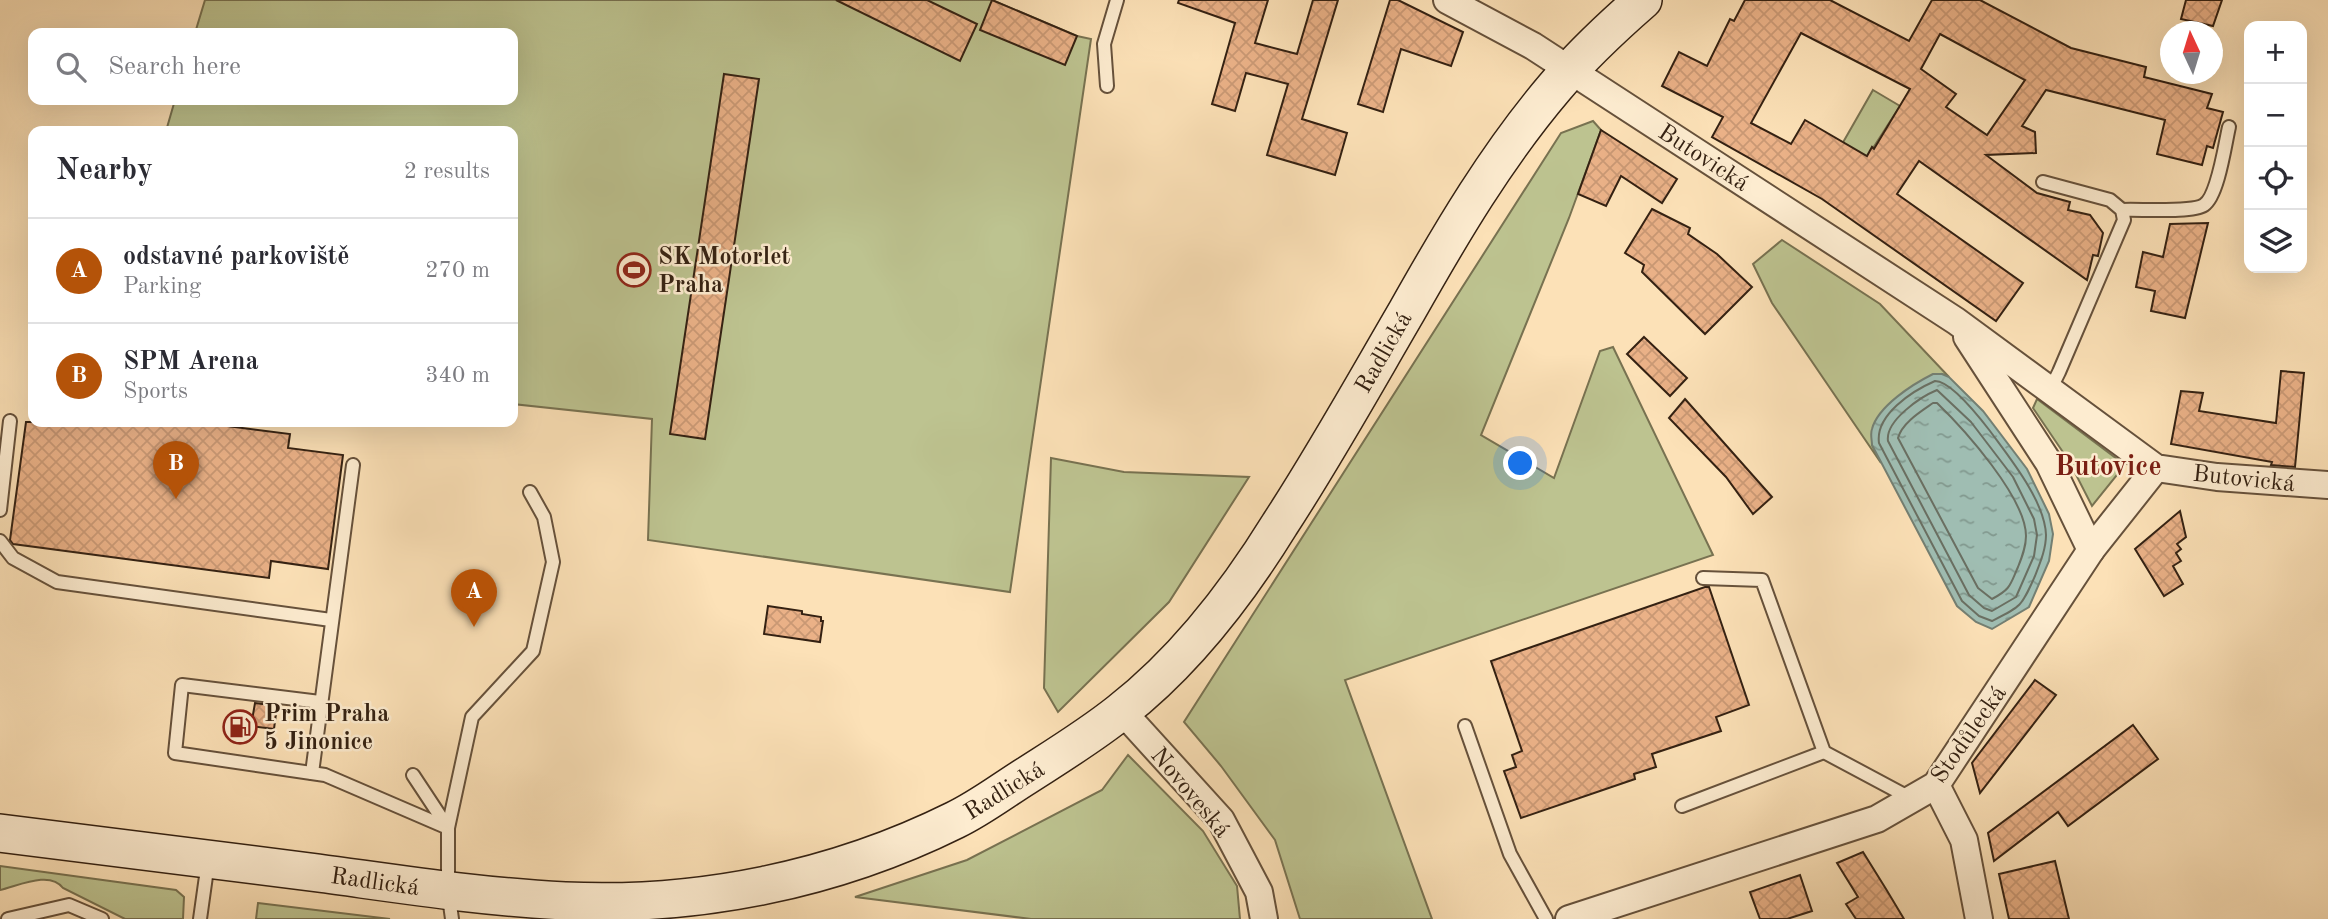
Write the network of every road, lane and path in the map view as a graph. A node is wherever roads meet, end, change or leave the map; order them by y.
1 (1117, 0) edge
2 (1447, 0) edge
3 (1643, 0) edge
4 (1570, 71) junction
5 (1107, 86) dead end
6 (2229, 127) dead end
7 (2043, 182) dead end
8 (2122, 209) junction
9 (1956, 321) junction
10 (2050, 390) junction
11 (10, 421) dead end
12 (353, 465) dead end
13 (2156, 468) junction
14 (2328, 485) edge
15 (530, 492) dead end
16 (0, 510) edge
17 (0, 541) edge
18 (2091, 550) junction
19 (1703, 578) dead end
20 (331, 620) junction
21 (320, 702) junction
22 (1122, 711) junction
23 (1465, 726) dead end
24 (1824, 752) junction
25 (312, 773) junction
26 (413, 775) dead end
27 (1936, 785) junction
28 (1912, 799) junction
29 (1682, 806) dead end
30 (448, 828) junction
31 (0, 832) edge
32 (208, 858) junction
33 (450, 905) edge
34 (8, 919) edge
35 (102, 919) edge
36 (200, 919) edge
37 (1264, 919) edge
38 (1546, 919) edge
39 (1569, 919) edge
40 (1979, 919) edge

1 - 5 lane
2 - 4 street, Butovická
3 - 4 main road, Radlická
4 - 9 street, Butovická
4 - 22 main road, Radlická
6 - 8 lane
7 - 8 lane
8 - 10 lane
9 - 10 street, Butovická
9 - 18 street, Butovická
10 - 13 street, Butovická
11 - 16 lane
12 - 20 lane
13 - 14 street, Butovická
13 - 18 street, Stodůlecká
15 - 30 lane
17 - 20 lane
18 - 27 street, Stodůlecká
19 - 24 lane
20 - 21 lane
21 - 25 lane
21 - 25 lane
22 - 33 main road, Radlická
22 - 37 street, Novoveská
23 - 38 lane
24 - 28 lane
24 - 29 lane
25 - 30 lane
26 - 30 lane
27 - 28 street, Stodůlecká
27 - 40 street
28 - 39 street, Stodůlecká
30 - 33 lane
31 - 32 main road, Radlická
32 - 33 main road, Radlická
32 - 36 lane
34 - 35 lane

